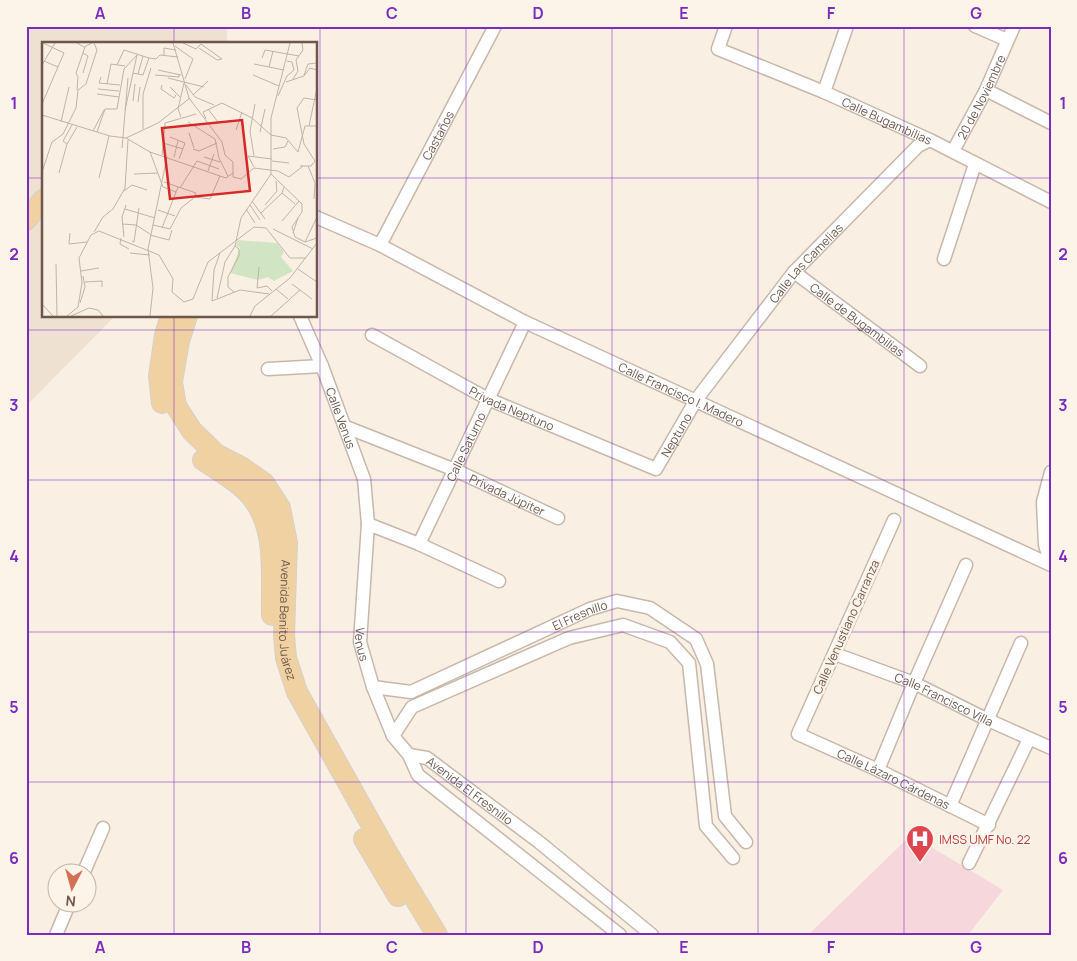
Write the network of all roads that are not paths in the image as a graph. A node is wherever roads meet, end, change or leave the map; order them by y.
1 (495, 26) edge
2 (726, 26) edge
3 (847, 26) edge
4 (975, 26) edge
5 (1014, 26) edge
6 (1007, 40) junction
7 (986, 90) junction
8 (824, 92) junction
9 (1051, 124) edge
10 (930, 140) junction
11 (953, 151) junction
12 (975, 164) junction
13 (42, 202) edge
14 (1051, 202) edge
15 (318, 218) edge
16 (32, 220) edge
17 (380, 244) junction
18 (944, 259) dead end
19 (794, 272) junction
20 (170, 318) edge
21 (187, 318) edge
22 (301, 318) edge
23 (524, 322) junction
24 (372, 335) dead end
25 (322, 366) junction
26 (920, 366) dead end
27 (268, 370) dead end
28 (488, 399) junction
29 (696, 400) junction
30 (346, 427) junction
31 (656, 469) joint
32 (454, 470) junction
33 (1051, 472) edge
34 (558, 518) dead end
35 (894, 520) dead end
36 (368, 524) junction
37 (419, 544) junction
38 (1051, 564) edge
39 (966, 565) dead end
40 (499, 581) dead end
41 (696, 639) junction
42 (1021, 643) dead end
43 (680, 653) junction
44 (835, 654) junction
45 (914, 684) junction
46 (373, 688) junction
47 (409, 691) junction
48 (412, 707) junction
49 (988, 720) junction
50 (798, 734) joint
51 (393, 736) junction
52 (1029, 739) junction
53 (1051, 748) edge
54 (409, 755) junction
55 (878, 770) junction
56 (950, 806) junction
57 (989, 825) junction
58 (103, 828) dead end
59 (746, 842) dead end
60 (733, 858) dead end
61 (969, 863) dead end
62 (87, 864) edge
63 (65, 914) edge
64 (56, 935) edge
65 (422, 935) edge
66 (437, 935) edge
67 (620, 935) edge
68 (652, 935) edge

1 - 17 street, Castaños
2 - 8 street, Calle Bugambilias
3 - 8 street
4 - 6 street
5 - 6 street, 20 de Noviembre
6 - 7 street, 20 de Noviembre
7 - 9 street
7 - 11 street, 20 de Noviembre
8 - 10 street, Calle Bugambilias
10 - 11 street, Calle Bugambilias
10 - 19 street, Calle Las Camelias
11 - 12 street, Calle Bugambilias
12 - 14 street, Calle Bugambilias
12 - 18 street
13 - 16 main road
15 - 17 street, Calle Francisco I. Madero
17 - 23 street, Calle Francisco I. Madero
19 - 26 street, Calle de Bugambilias
19 - 29 street, Calle Las Camelias
20 - 65 main road, Avenida Benito Juárez
21 - 66 main road, Avenida Benito Juárez
22 - 25 street, Calle Venus
23 - 28 street, Calle Saturno
23 - 29 street, Calle Francisco I. Madero
24 - 28 street, Privada Neptuno
25 - 27 street
25 - 30 street, Calle Venus
28 - 31 street, Privada Neptuno
28 - 32 street, Calle Saturno
29 - 31 street, Neptuno
29 - 38 street, Calle Francisco I. Madero
30 - 32 street, Privada Júpiter
30 - 36 street, Calle Venus
32 - 34 street, Privada Júpiter
32 - 37 street, Calle Saturno
33 - 38 street
35 - 44 street, Calle Venustiano Carranza
36 - 37 street
36 - 46 street, Venus
37 - 40 street
39 - 45 street
41 - 43 street
41 - 47 street, El Fresnillo
41 - 59 street
42 - 49 street
43 - 48 street, El Fresnillo
43 - 60 street, El Fresnillo
44 - 45 street, Calle Francisco Villa
44 - 50 street, Calle Venustiano Carranza
45 - 49 street, Calle Francisco Villa
45 - 55 street
46 - 47 street, El Fresnillo
46 - 51 street, Venus
47 - 48 street
48 - 51 street
49 - 52 street, Calle Francisco Villa
49 - 56 street
50 - 55 street, Calle Lázaro Cárdenas
51 - 54 street, Venus
52 - 53 street, Calle Francisco Villa
52 - 57 street
54 - 67 street, Avenida El Fresnillo
54 - 68 street, Avenida El Fresnillo
55 - 56 street, Calle Lázaro Cárdenas
56 - 57 street, Calle Lázaro Cárdenas
57 - 61 street
58 - 62 street
63 - 64 street

